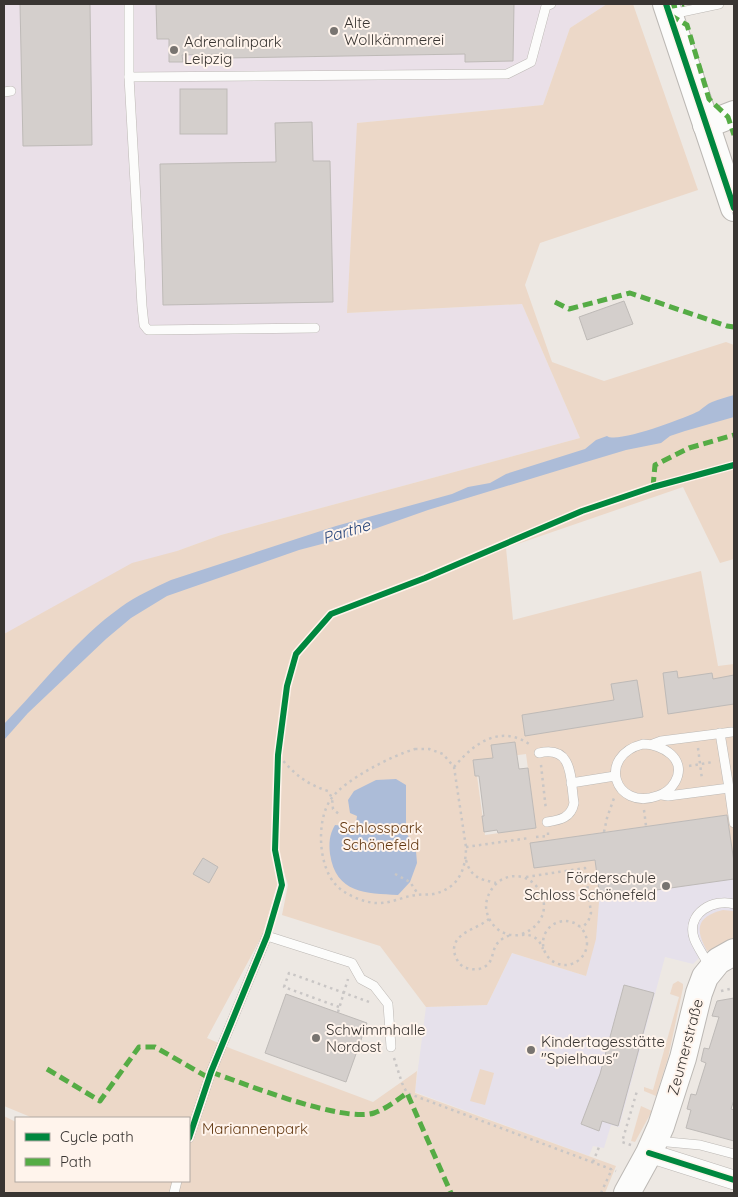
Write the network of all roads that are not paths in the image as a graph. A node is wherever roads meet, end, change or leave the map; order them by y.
1 (129, 4) edge
2 (551, 4) edge
3 (719, 4) edge
4 (668, 9) edge
5 (129, 77) junction
6 (734, 114) edge
7 (706, 124) junction
8 (728, 160) edge
9 (734, 208) edge
10 (316, 328) dead end
11 (732, 732) dead end
12 (720, 733) junction
13 (652, 744) junction
14 (539, 753) road end
15 (615, 776) junction
16 (571, 783) junction
17 (728, 788) junction
18 (662, 794) junction
19 (547, 822) road end
20 (734, 824) edge
21 (734, 904) edge
22 (734, 952) edge
23 (711, 969) junction
24 (391, 1048) road end
25 (190, 1135) edge
26 (651, 1148) junction
27 (734, 1154) edge
28 (734, 1180) edge
29 (627, 1193) edge

1 - 5 lane
2 - 5 lane
3 - 4 lane
4 - 7 main road
5 - 10 lane
6 - 7 main road
7 - 8 main road
8 - 9 main road
11 - 12 lane
12 - 13 lane
12 - 17 lane
13 - 15 lane
13 - 18 lane
14 - 16 lane
15 - 16 lane
15 - 18 lane
16 - 19 lane
17 - 18 lane
17 - 20 lane
21 - 23 lane
22 - 23 main road, Zeumerstraße
23 - 26 main road, Zeumerstraße
24 - 25 lane
26 - 27 lane
26 - 28 street
26 - 29 main road, Zeumerstraße

